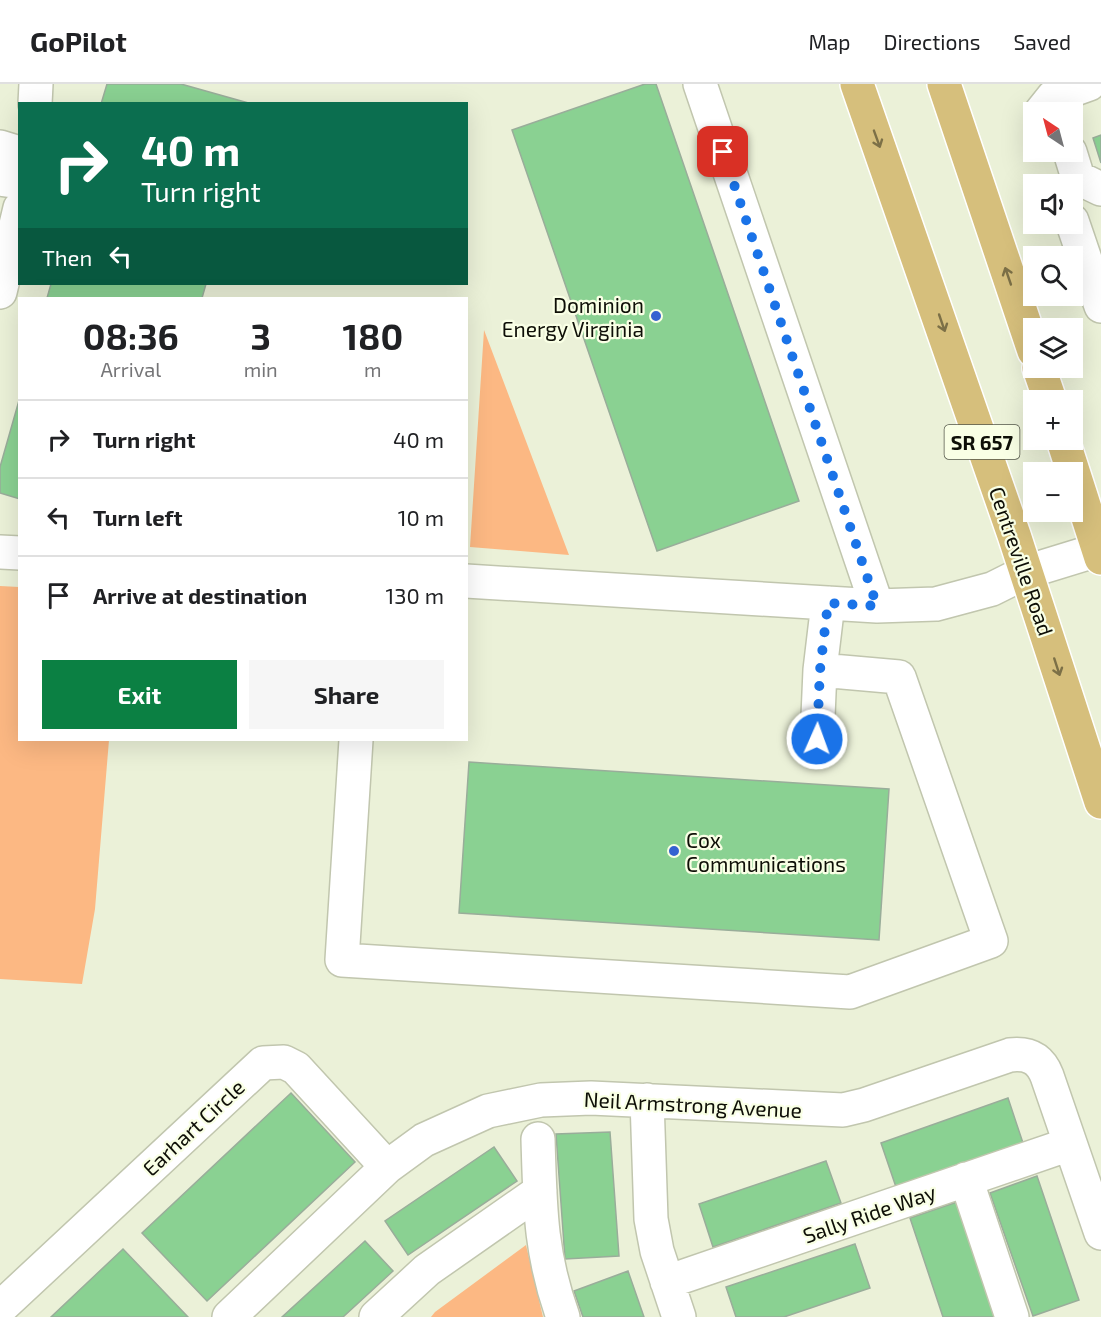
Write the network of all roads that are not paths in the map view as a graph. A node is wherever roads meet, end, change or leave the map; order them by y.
1 (36, 84) edge
2 (700, 84) edge
3 (857, 84) edge
4 (944, 84) edge
5 (1089, 84) edge
6 (1101, 99) edge
7 (35, 102) edge
8 (1049, 102) edge
9 (1083, 106) edge
10 (0, 147) edge
11 (18, 155) edge
12 (1073, 162) edge
13 (18, 177) edge
14 (0, 179) edge
15 (1101, 189) edge
16 (18, 216) edge
17 (1080, 234) edge
18 (1092, 252) edge
19 (0, 292) edge
20 (1101, 306) edge
21 (1023, 318) edge
22 (1065, 450) edge
23 (0, 552) edge
24 (1100, 552) edge
25 (18, 553) edge
26 (1026, 572) junction
27 (468, 581) edge
28 (828, 603) junction
29 (877, 606) junction
30 (820, 670) junction
31 (817, 739) dead end
32 (356, 741) edge
33 (1101, 802) edge
34 (647, 1100) junction
35 (538, 1139) dead end
36 (1070, 1144) junction
37 (387, 1167) junction
38 (966, 1179) junction
39 (540, 1191) junction
40 (1101, 1233) edge
41 (667, 1282) junction
42 (0, 1308) edge
43 (229, 1317) edge
44 (376, 1317) edge
45 (563, 1317) edge
46 (679, 1317) edge
47 (1012, 1317) edge

1 - 7 street
2 - 29 street
3 -> 26 main road, Centreville Road / SR 657
21 -> 4 main road
5 - 8 street
6 - 9 street
10 - 11 street
12 - 15 street
13 - 14 street
16 - 19 street
17 - 18 street
18 - 20 street
22 - 24 main road
23 - 25 street
24 - 26 street
26 - 29 street
26 -> 33 main road, Centreville Road / SR 657
27 - 28 street
28 - 29 street
28 - 30 street
30 - 31 street
30 - 32 street
34 - 36 street, Neil Armstrong Avenue
34 - 37 street, Neil Armstrong Avenue
34 - 41 street
35 - 39 street
36 - 38 street, Sally Ride Way
36 - 40 street, Neil Armstrong Avenue
37 - 42 street, Earhart Circle
37 - 43 street, Neil Armstrong Avenue
38 - 41 street, Sally Ride Way
38 - 47 street
39 - 44 street
39 - 45 street
41 - 46 street

